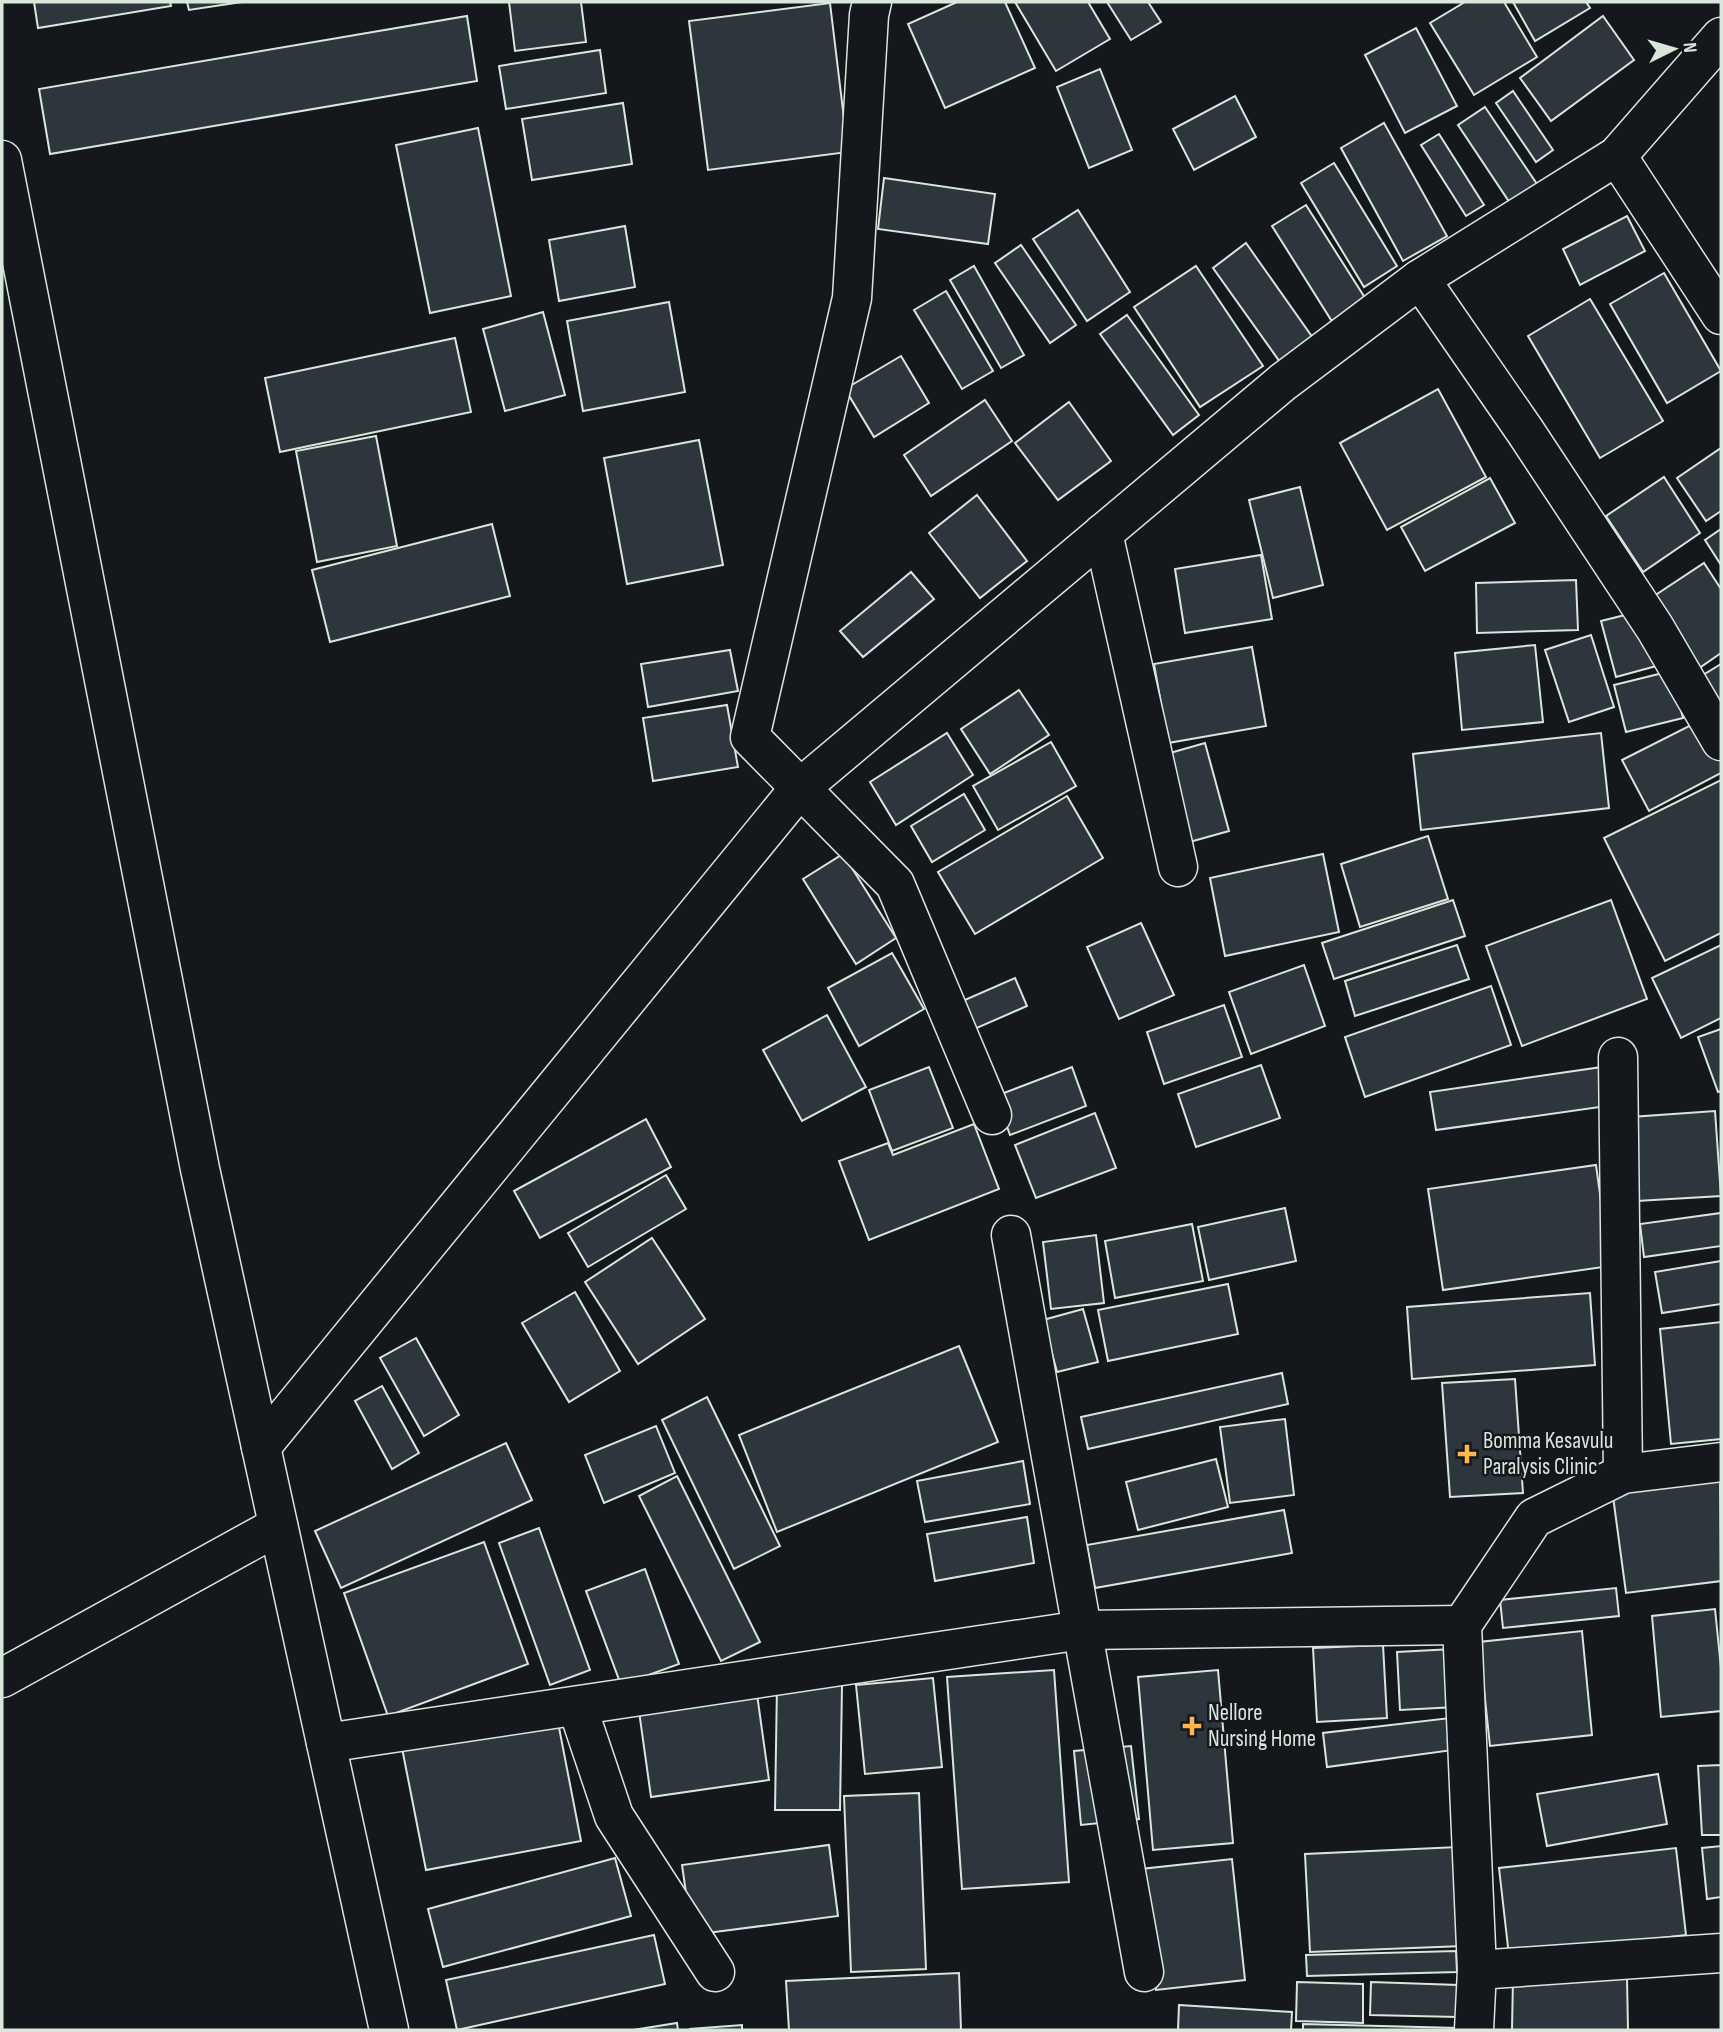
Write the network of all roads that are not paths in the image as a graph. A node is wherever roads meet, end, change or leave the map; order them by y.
1 (872, 2) edge
2 (1721, 37) edge
3 (1617, 156) junction
4 (2, 160) edge
5 (1420, 279) junction
6 (1721, 315) edge
7 (1103, 533) junction
8 (1721, 741) edge
9 (799, 789) junction
10 (1178, 867) dead end
11 (1618, 1057) dead end
12 (992, 1115) dead end
13 (1011, 1235) dead end
14 (261, 1447) junction
15 (1721, 1462) edge
16 (1623, 1475) junction
17 (278, 1526) junction
18 (1462, 1625) junction
19 (1082, 1630) junction
20 (2, 1678) edge
21 (577, 1706) junction
22 (326, 1743) junction
23 (1721, 1953) edge
24 (1477, 1970) junction
25 (715, 1972) dead end
26 (1144, 1972) dead end
27 (389, 2030) edge
28 (1474, 2030) edge

1 - 9 street
2 - 3 street
3 - 5 street
3 - 6 street
4 - 14 street
5 - 7 street
5 - 8 street
7 - 9 street
7 - 10 street
9 - 12 street
9 - 14 street
11 - 16 street
13 - 19 street
14 - 17 street
15 - 16 street
16 - 18 street
17 - 20 street
17 - 22 street
18 - 19 street
18 - 24 street
19 - 21 street
19 - 26 street
21 - 22 street
21 - 25 street
22 - 27 street
23 - 24 street
24 - 28 street

